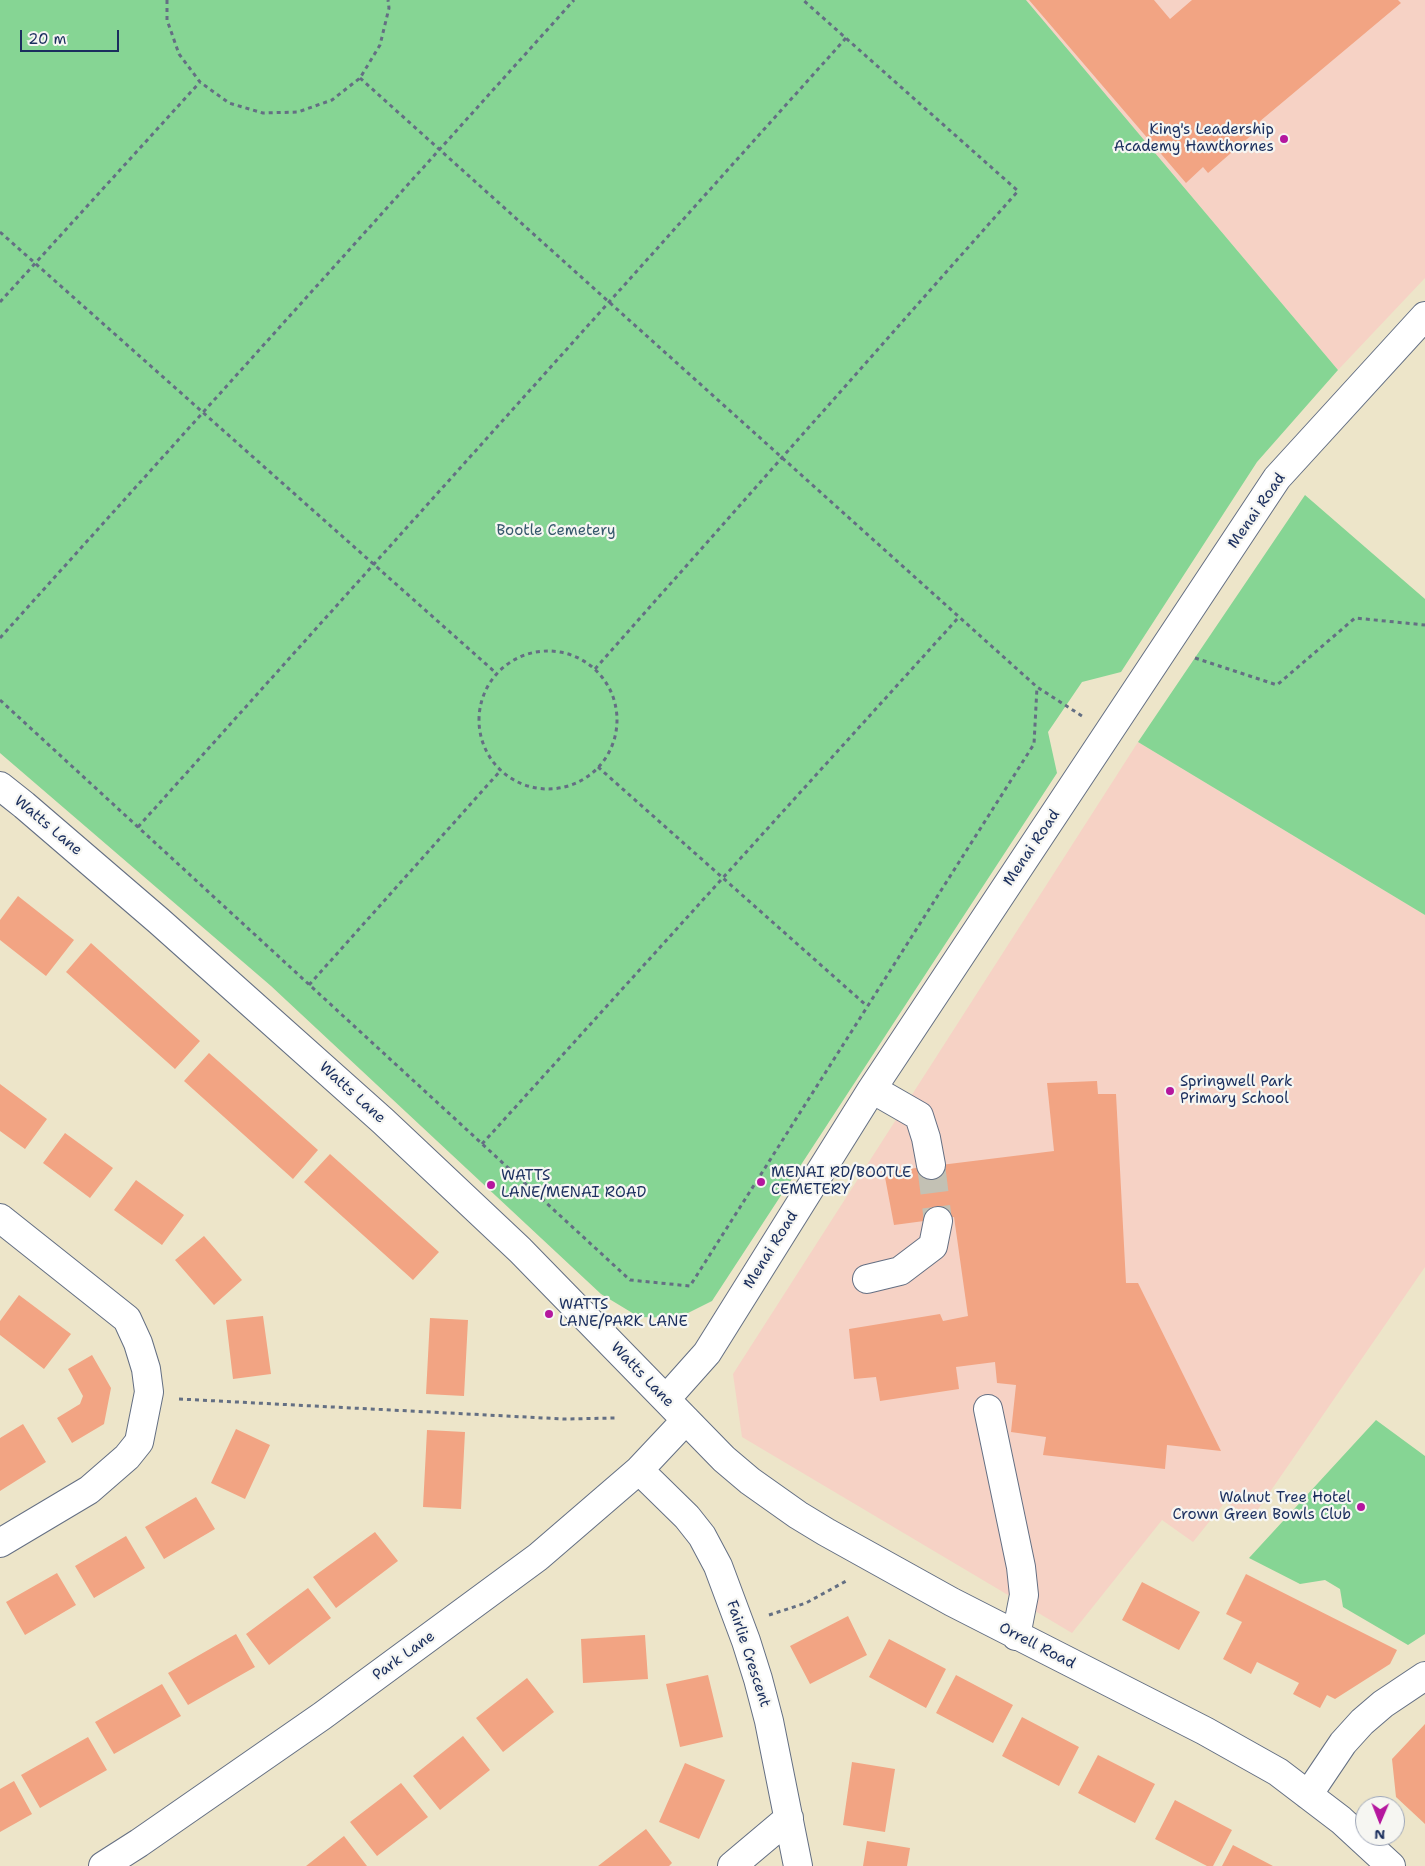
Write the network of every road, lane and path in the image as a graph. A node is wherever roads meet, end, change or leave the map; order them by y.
1 (167, 0) edge
2 (388, 0) edge
3 (574, 0) edge
4 (804, 0) edge
5 (846, 38) junction
6 (360, 78) junction
7 (200, 82) junction
8 (440, 149) junction
9 (0, 232) edge
10 (35, 263) junction
11 (609, 301) junction
12 (0, 302) edge
13 (1425, 316) edge
14 (203, 412) junction
15 (782, 458) junction
16 (374, 564) junction
17 (959, 617) junction
18 (1425, 625) edge
19 (0, 638) edge
20 (1164, 648) junction
21 (595, 669) junction
22 (496, 673) junction
23 (1038, 687) junction
24 (0, 700) edge
25 (1108, 733) junction
26 (598, 767) junction
27 (501, 770) junction
28 (0, 786) edge
29 (138, 827) junction
30 (723, 878) junction
31 (309, 985) junction
32 (867, 1006) junction
33 (872, 1089) junction
34 (482, 1144) junction
35 (931, 1165) tunnel mouth
36 (0, 1218) edge
37 (938, 1221) tunnel mouth
38 (867, 1279) dead end
39 (149, 1398) junction
40 (666, 1399) junction
41 (988, 1409) dead end
42 (616, 1418) dead end
43 (686, 1420) junction
44 (639, 1470) junction
45 (0, 1543) edge
46 (848, 1580) dead end
47 (766, 1617) dead end
48 (1016, 1636) junction
49 (1425, 1676) edge
50 (1308, 1794) junction
51 (788, 1818) junction
52 (103, 1866) edge
53 (732, 1866) edge
54 (798, 1866) edge
55 (1391, 1866) edge

1 - 7 path
2 - 6 path
3 - 8 path
4 - 5 path
5 - 11 path
5 - 15 path
6 - 7 path
6 - 8 path
7 - 10 path
8 - 11 path
8 - 14 path
9 - 10 path
10 - 12 path
10 - 14 path
11 - 15 path
11 - 16 path
13 - 20 street, Menai Road
14 - 16 path
14 - 19 path
15 - 17 path
15 - 21 path
16 - 22 path
16 - 29 path
17 - 23 path
17 - 30 path
18 - 20 path
20 - 25 street, Menai Road
21 - 22 path
21 - 26 path
22 - 27 path
23 - 25 path
23 - 32 path
24 - 29 path
25 - 33 street, Menai Road
26 - 27 path
26 - 30 path
27 - 31 path
28 - 40 street, Watts Lane
29 - 31 path
30 - 32 path
30 - 34 path
31 - 34 path
32 - 34 path
33 - 35 street
33 - 40 street, Menai Road
36 - 39 street
37 - 38 street
39 - 42 path
39 - 45 street
40 - 43 street, Watts Lane
41 - 48 street
43 - 44 street, Park Lane
43 - 48 street, Orrell Road
44 - 51 street, Fairlie Crescent
44 - 52 street, Park Lane
46 - 47 path
48 - 50 street, Orrell Road
49 - 50 street
50 - 55 street, Orrell Road
51 - 53 street
51 - 54 street, Fairlie Crescent

